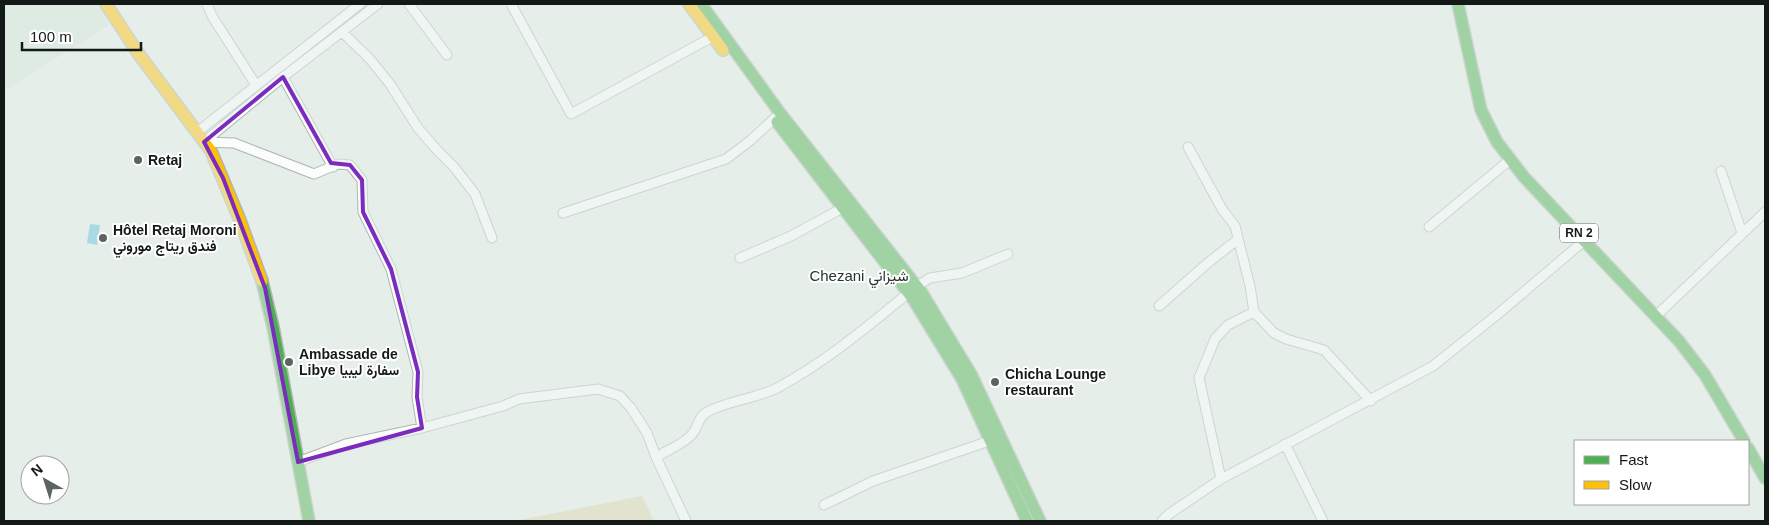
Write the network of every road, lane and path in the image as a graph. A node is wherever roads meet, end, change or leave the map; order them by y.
1 (106, 4) edge
2 (207, 4) edge
3 (360, 4) edge
4 (378, 4) edge
5 (409, 4) edge
6 (511, 4) edge
7 (689, 4) edge
8 (701, 4) edge
9 (1458, 4) edge
10 (342, 32) junction
11 (717, 35) junction
12 (447, 55) dead end
13 (283, 77) junction
14 (256, 85) junction
15 (777, 116) junction
16 (200, 138) junction
17 (1188, 147) dead end
18 (1511, 160) junction
19 (333, 167) junction
20 (1722, 171) dead end
21 (846, 206) junction
22 (1765, 212) edge
23 (562, 213) dead end
24 (1429, 227) dead end
25 (1742, 233) junction
26 (492, 238) dead end
27 (1237, 240) junction
28 (1585, 240) junction
29 (1008, 254) dead end
30 (740, 258) dead end
31 (913, 290) junction
32 (1159, 306) dead end
33 (1254, 312) junction
34 (1656, 316) junction
35 (1371, 400) junction
36 (422, 428) junction
37 (995, 439) junction
38 (1743, 440) edge
39 (1285, 444) junction
40 (1749, 450) edge
41 (656, 457) junction
42 (298, 462) junction
43 (1765, 478) edge
44 (1222, 479) junction
45 (824, 505) dead end
46 (309, 521) edge
47 (686, 521) edge
48 (1027, 521) edge
49 (1040, 521) edge
50 (1162, 521) edge
51 (1323, 521) edge

1 - 16 main road
2 - 14 street
3 - 14 street
4 - 10 street
5 - 12 street
6 - 11 street
7 - 11 main road
8 - 11 main road
9 - 18 main road, RN 2
10 - 13 street
10 - 26 street
11 - 15 main road
13 - 16 street
13 - 19 street
14 - 16 street
15 - 21 main road
15 - 23 street
16 - 19 street
16 - 42 main road
17 - 27 street
18 - 24 street
18 - 28 main road, RN 2
19 - 36 street
20 - 25 street
21 - 30 street
21 - 31 main road
22 - 25 street
25 - 34 street
27 - 32 street
27 - 33 street
28 - 34 main road, RN 2
28 - 35 street
29 - 31 street
31 - 37 main road
31 - 41 street
33 - 35 street
33 - 44 street
34 - 38 main road, RN 2
35 - 39 street
36 - 41 street
36 - 42 street
37 - 45 street
37 - 48 main road
37 - 49 main road
39 - 44 street
39 - 51 street
40 - 43 main road
41 - 47 street
42 - 46 main road
44 - 50 street

